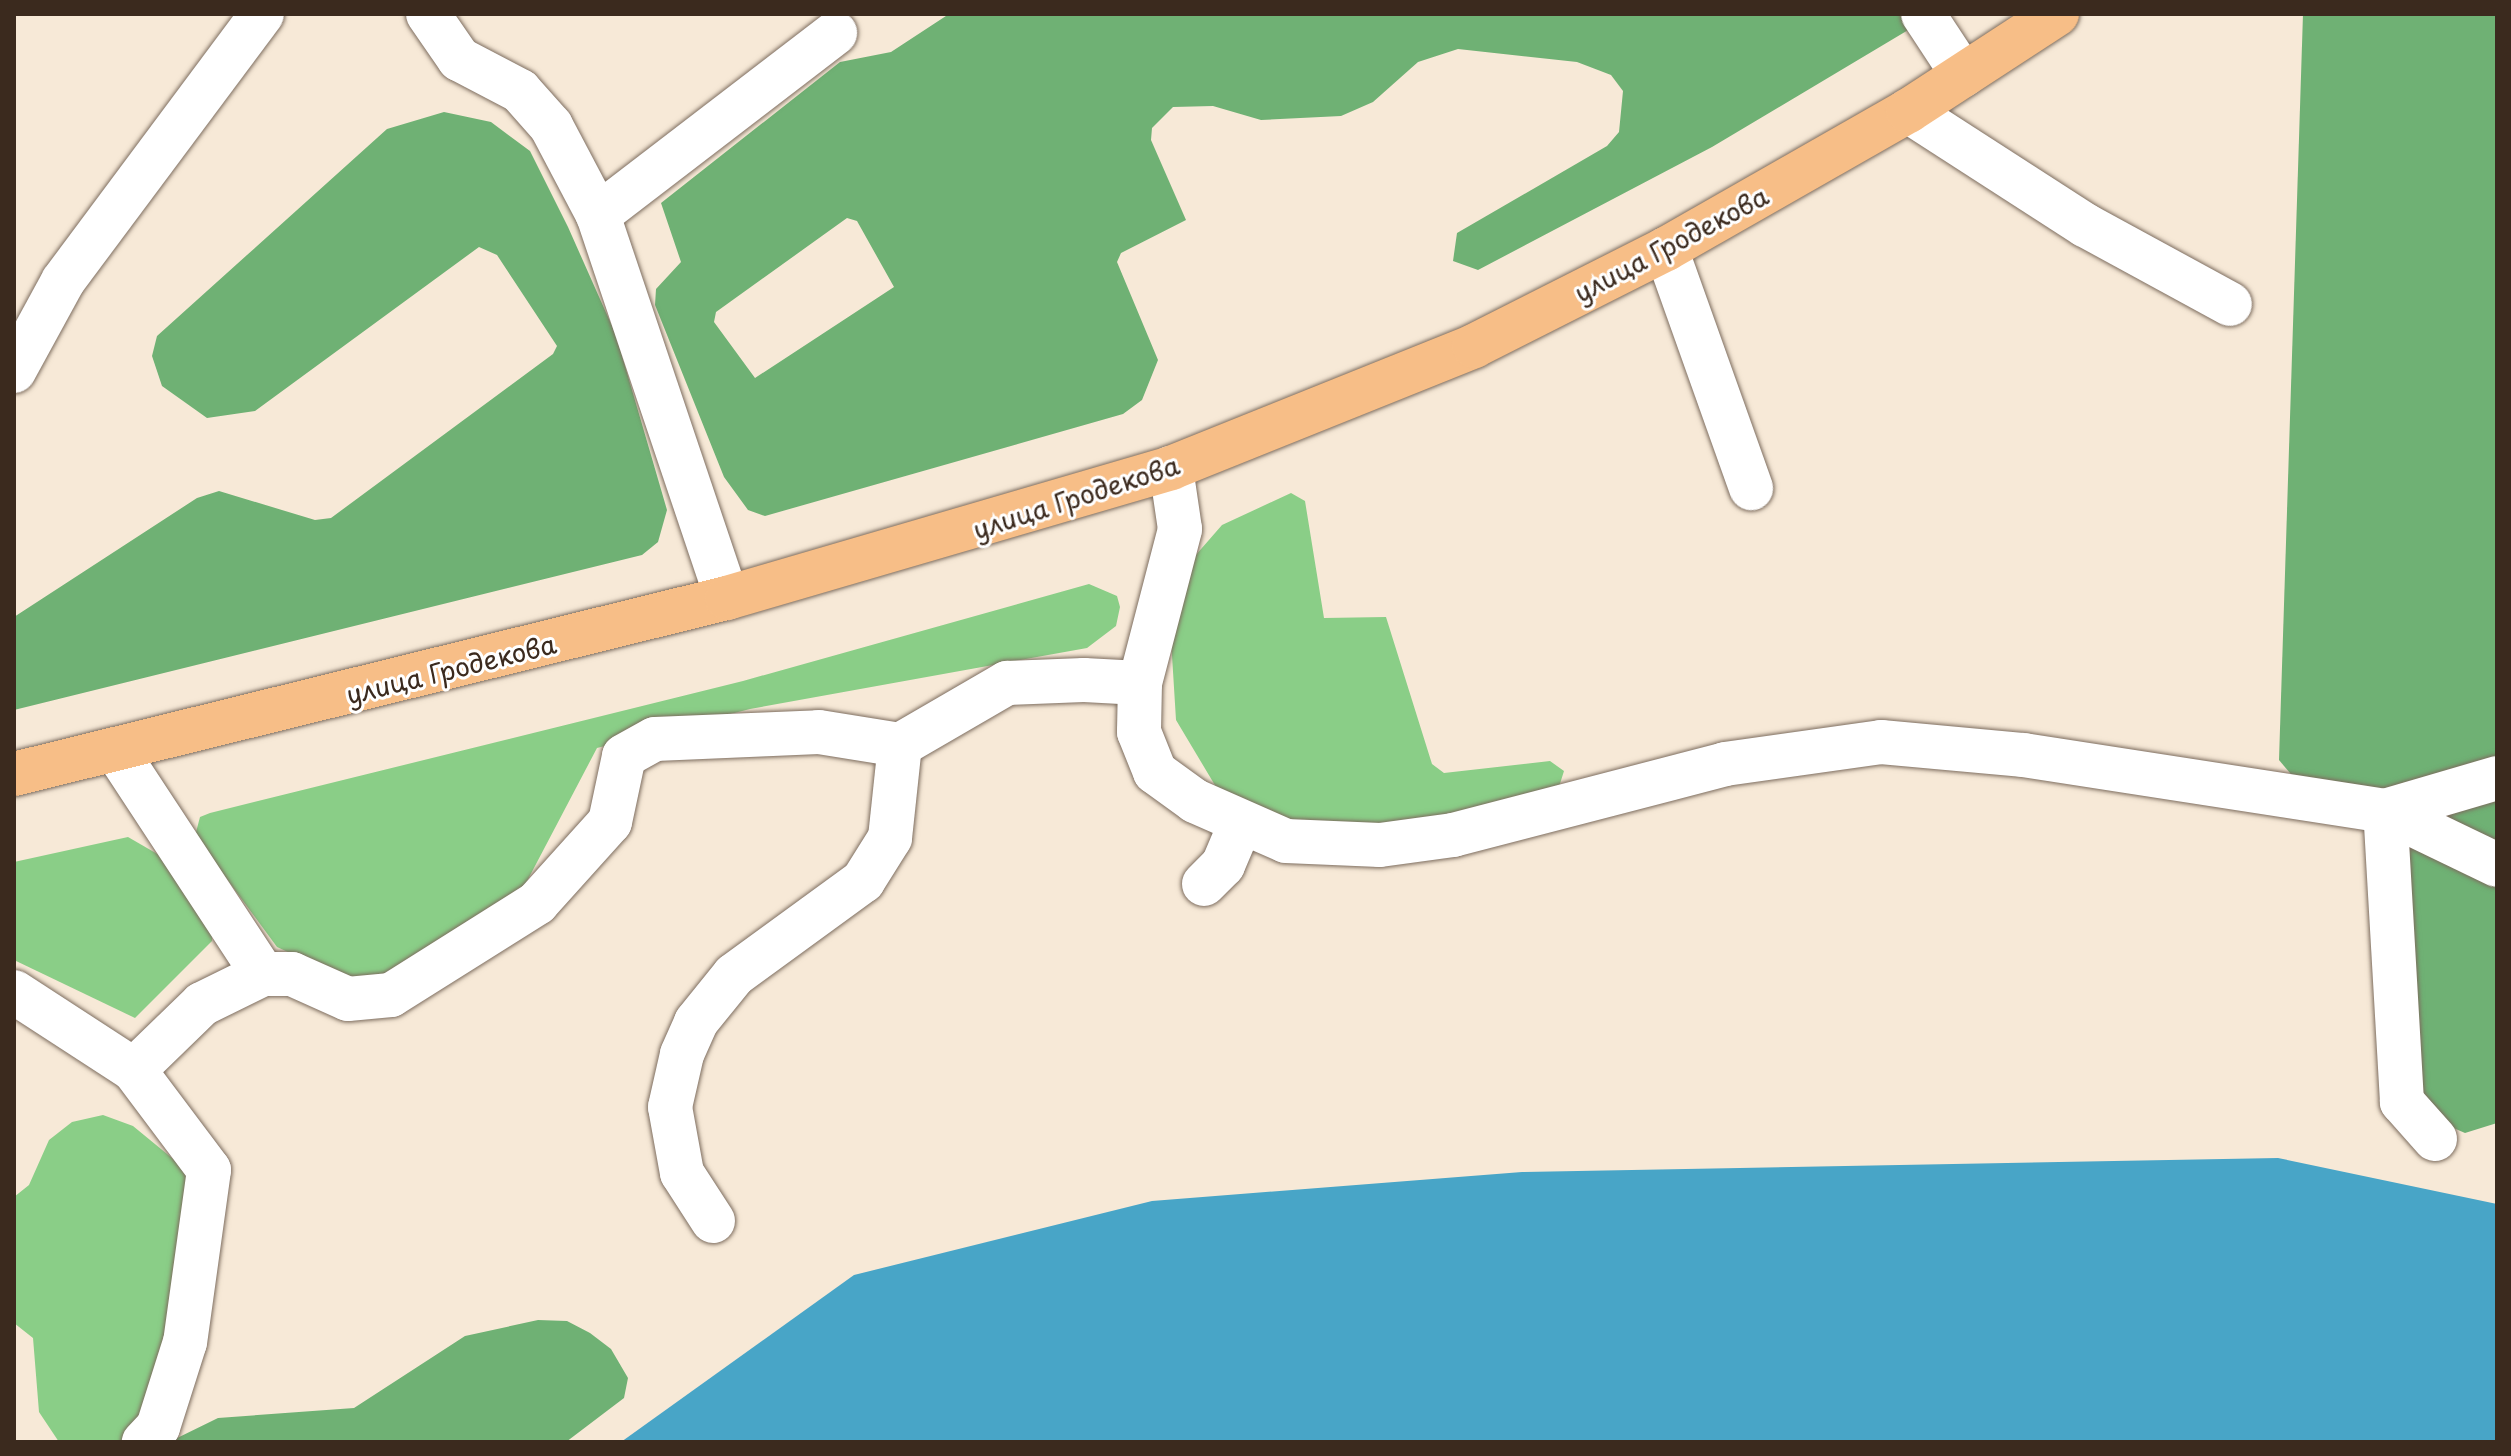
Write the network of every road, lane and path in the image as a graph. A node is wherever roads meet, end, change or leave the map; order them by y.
1 (262, 14) edge
2 (428, 14) edge
3 (1923, 14) edge
4 (2057, 14) edge
5 (835, 33) dead end
6 (1963, 75) junction
7 (1908, 111) junction
8 (598, 215) junction
9 (1666, 249) junction
10 (2230, 304) dead end
11 (14, 371) edge
12 (1171, 468) junction
13 (1751, 488) dead end
14 (727, 598) junction
15 (1140, 683) junction
16 (900, 745) junction
17 (117, 752) junction
18 (14, 774) edge
19 (2497, 778) edge
20 (2385, 811) junction
21 (1240, 825) junction
22 (2497, 865) edge
23 (1204, 884) dead end
24 (263, 974) junction
25 (14, 992) edge
26 (134, 1070) junction
27 (2435, 1139) dead end
28 (713, 1221) dead end
29 (144, 1442) edge

1 - 11 lane
2 - 8 lane
3 - 6 lane
4 - 6 main road, улица Гродекова
5 - 8 lane
6 - 7 main road, улица Гродекова
7 - 9 main road, улица Гродекова
7 - 10 lane
8 - 14 lane
9 - 12 main road, улица Гродекова
9 - 13 lane
12 - 14 main road, улица Гродекова
12 - 15 lane
14 - 17 main road, улица Гродекова
15 - 16 lane
15 - 21 lane
16 - 24 lane
16 - 28 lane
17 - 18 main road, улица Гродекова
17 - 24 lane
19 - 20 lane
20 - 21 lane
20 - 22 lane
20 - 27 lane
21 - 23 lane
24 - 26 lane
25 - 26 lane
26 - 29 lane

